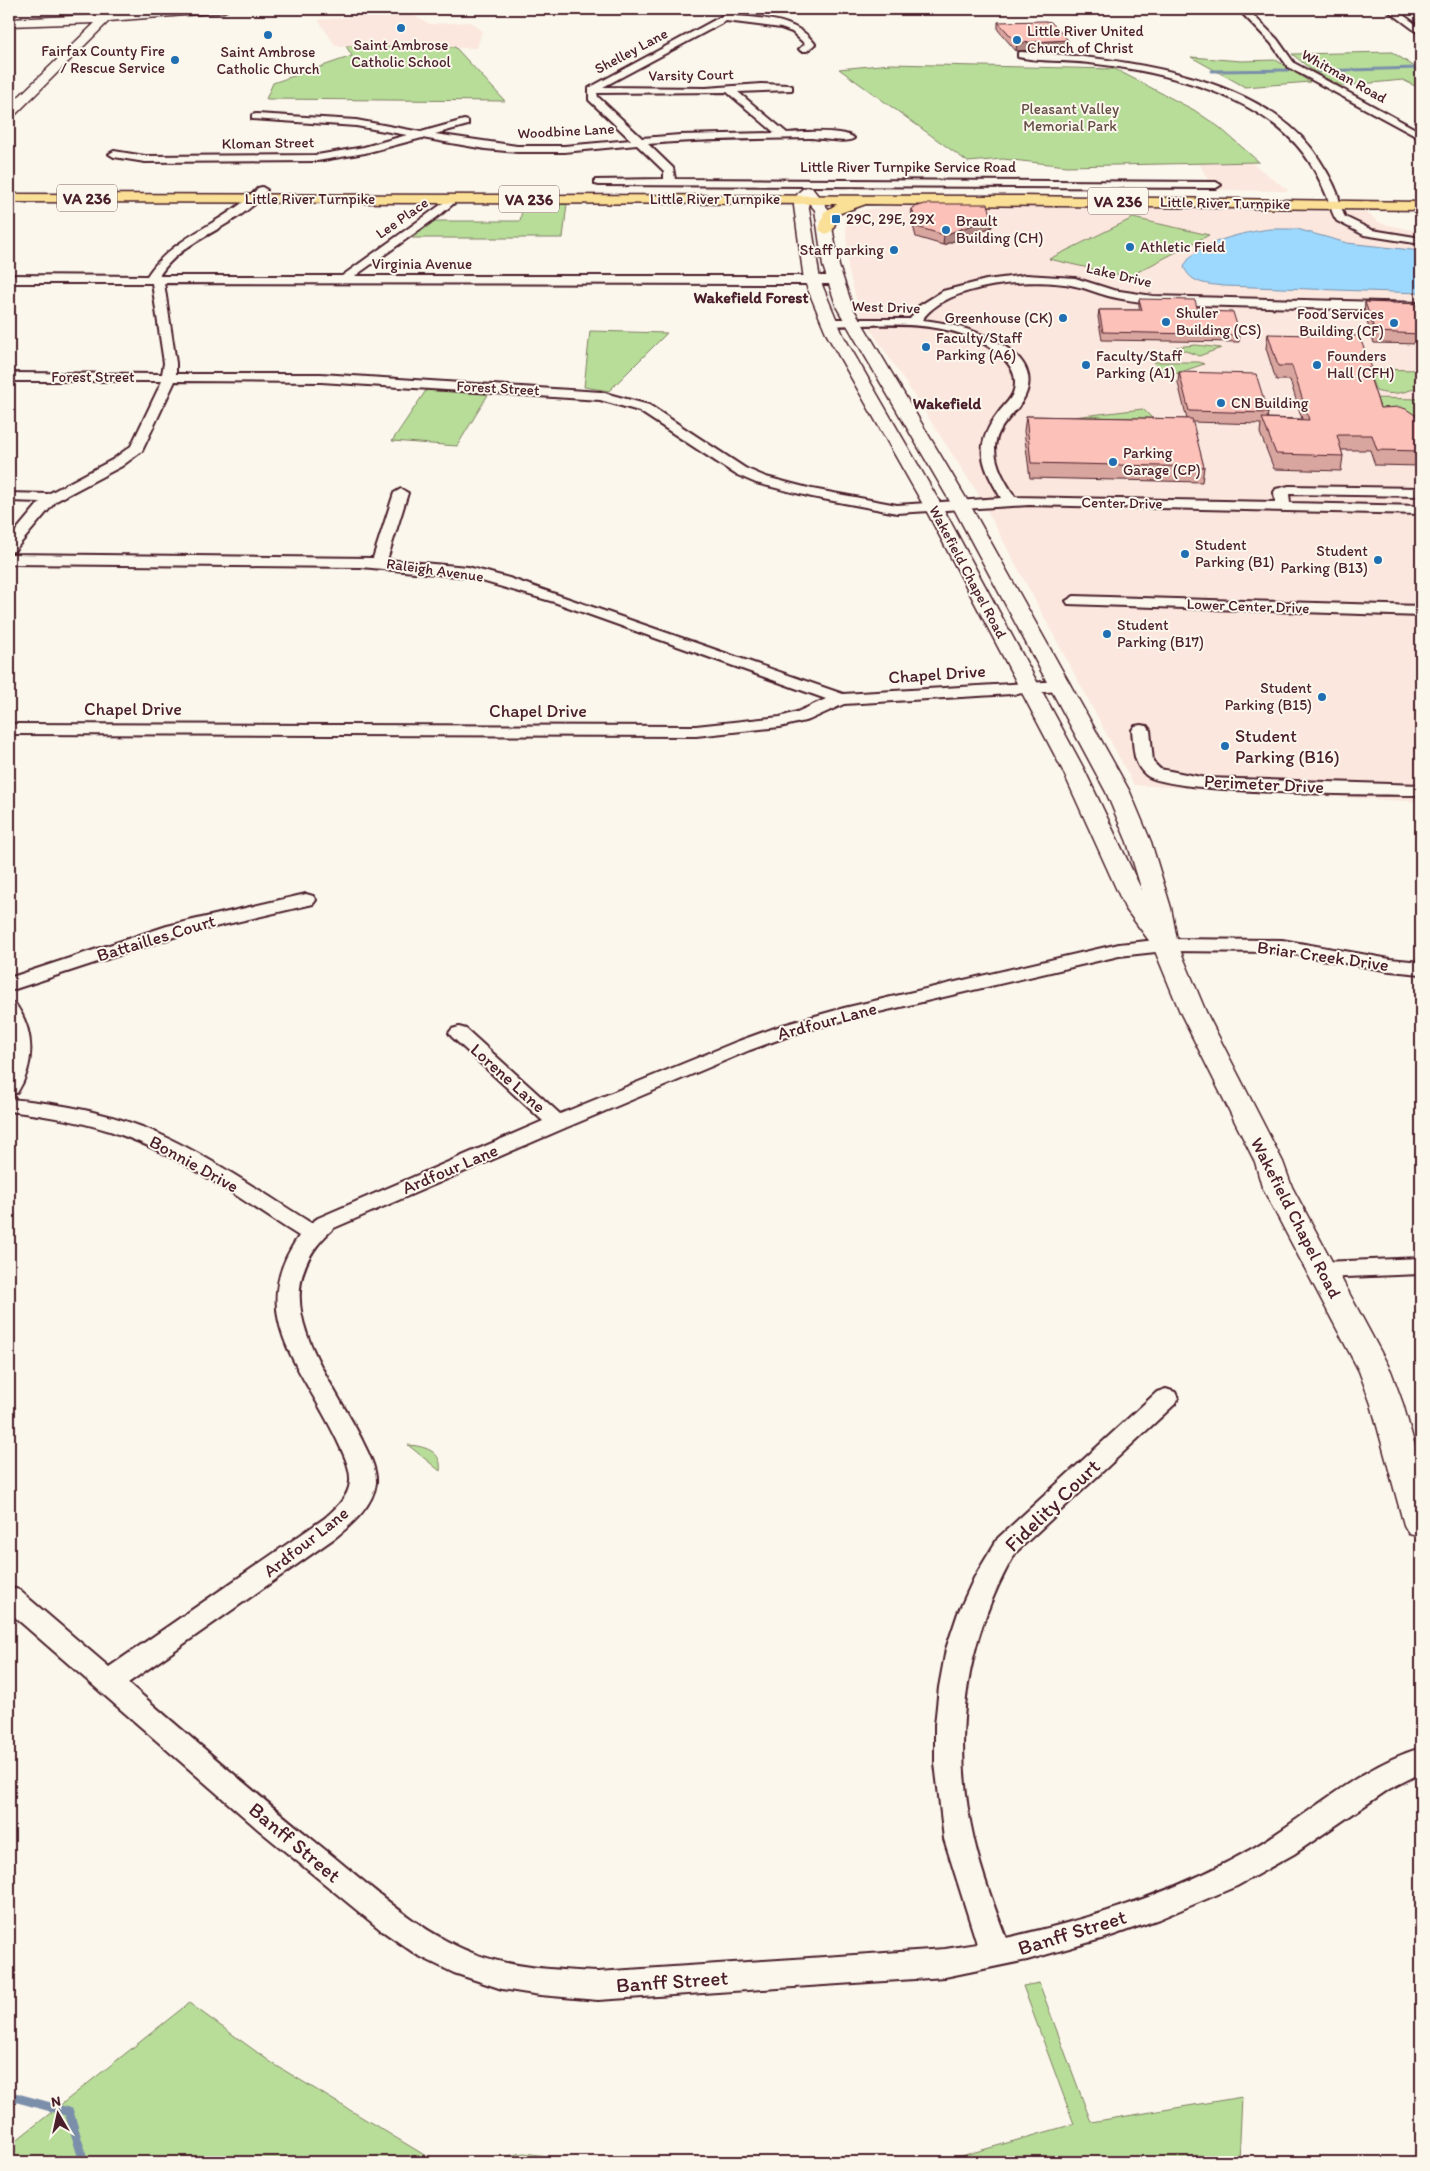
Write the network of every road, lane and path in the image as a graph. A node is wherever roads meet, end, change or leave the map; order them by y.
1 (224, 9) edge
2 (741, 9) edge
3 (1242, 9) edge
4 (1390, 9) edge
5 (725, 18) junction
6 (105, 19) junction
7 (9, 22) edge
8 (1421, 32) edge
9 (804, 49) dead end
10 (1021, 55) edge
11 (789, 88) dead end
12 (592, 90) junction
13 (730, 90) junction
14 (9, 114) edge
15 (256, 117) dead end
16 (464, 123) dead end
17 (421, 135) junction
18 (785, 136) junction
19 (1421, 136) edge
20 (850, 138) dead end
21 (640, 142) junction
22 (114, 154) dead end
23 (599, 182) dead end
24 (670, 182) junction
25 (1216, 186) dead end
26 (9, 190) edge
27 (807, 193) junction
28 (259, 194) junction
29 (9, 198) edge
30 (1421, 198) edge
31 (452, 199) junction
32 (901, 200) junction
33 (1334, 201) junction
34 (1421, 206) edge
35 (826, 230) junction
36 (1421, 241) edge
37 (9, 279) edge
38 (154, 280) junction
39 (345, 280) junction
40 (812, 280) junction
41 (834, 280) junction
42 (1421, 307) edge
43 (830, 322) junction
44 (853, 322) junction
45 (914, 323) junction
46 (9, 377) edge
47 (169, 377) junction
48 (1421, 492) edge
49 (401, 493) dead end
50 (9, 497) edge
51 (51, 498) junction
52 (1010, 501) junction
53 (961, 505) junction
54 (1283, 506) junction
55 (934, 508) junction
56 (1421, 510) edge
57 (9, 548) edge
58 (9, 559) edge
59 (378, 562) junction
60 (1074, 602) dead end
61 (1421, 611) edge
62 (1062, 686) junction
63 (1030, 688) junction
64 (841, 699) junction
65 (9, 729) edge
66 (1141, 730) dead end
67 (1421, 790) edge
68 (306, 900) dead end
69 (1165, 945) junction
70 (1421, 968) edge
71 (9, 985) edge
72 (9, 1009) edge
73 (459, 1033) dead end
74 (9, 1088) edge
75 (9, 1105) edge
76 (557, 1123) junction
77 (312, 1234) junction
78 (1421, 1266) edge
79 (1322, 1270) junction
80 (1166, 1398) dead end
81 (1415, 1483) edge
82 (1421, 1525) edge
83 (9, 1597) edge
84 (109, 1682) junction
85 (1421, 1760) edge
86 (996, 1954) junction

1 - 6 main road
2 - 5 street, Shelley Lane
3 - 19 street, Whitman Road
4 - 8 street
5 - 9 street
5 - 12 street, Shelley Lane
6 - 7 main road
6 - 14 main road
10 - 33 street
11 - 13 street, Varsity Court
12 - 13 street, Varsity Court
12 - 21 street, Shelley Lane
13 - 18 street
15 - 17 street, Woodbine Lane
16 - 17 street, Kloman Street
17 - 21 street, Woodbine Lane
17 - 22 street, Kloman Street
18 - 20 street, Woodbine Lane
18 - 21 street, Woodbine Lane
21 - 24 street, Shelley Lane
23 - 24 street, Little River Turnpike Service Road
24 - 27 street, Little River Turnpike Service Road
25 - 27 street, Little River Turnpike Service Road
26 - 28 main road, Little River Turnpike / VA 236
27 - 28 main road, Little River Turnpike / VA 236
27 - 31 main road, Little River Turnpike / VA 236
27 - 32 main road, Little River Turnpike / VA 236
27 - 33 main road, Little River Turnpike / VA 236
27 - 35 main road, Wakefield Chapel Road
27 - 40 main road, Wakefield Chapel Road
28 - 29 main road, Little River Turnpike / VA 236
28 - 31 main road, Little River Turnpike / VA 236
28 - 38 street
30 - 33 main road, Little River Turnpike / VA 236
31 - 39 street, Lee Place
32 - 33 main road, Little River Turnpike / VA 236
32 - 35 main road
33 - 34 main road, Little River Turnpike / VA 236
33 - 36 street
35 - 41 main road, Wakefield Chapel Road
37 - 38 street, Virginia Avenue
38 - 39 street, Virginia Avenue
38 - 47 street
39 - 40 street, Virginia Avenue
40 - 41 street, Virginia Avenue
40 - 43 main road, Wakefield Chapel Road
41 - 44 main road, Wakefield Chapel Road
42 - 45 street, Lake Drive
43 - 44 street, West Drive
43 - 55 main road, Wakefield Chapel Road
44 - 45 street, West Drive
44 - 53 main road, Wakefield Chapel Road
45 - 52 street, West Drive
46 - 47 street, Forest Street
47 - 51 street
47 - 55 street, Forest Street
48 - 54 street
49 - 59 street
50 - 51 street
51 - 57 street
52 - 53 street, Center Drive
52 - 54 street, Center Drive
53 - 55 street, Forest Street
53 - 62 main road, Wakefield Chapel Road
54 - 56 street, Center Drive
55 - 63 main road, Wakefield Chapel Road
58 - 59 street, Raleigh Avenue
59 - 64 street, Raleigh Avenue
60 - 61 street, Lower Center Drive
62 - 63 street, Chapel Drive
62 - 69 main road, Wakefield Chapel Road
63 - 64 street, Chapel Drive
63 - 69 main road, Wakefield Chapel Road
64 - 65 street, Chapel Drive
66 - 67 street, Perimeter Drive
68 - 71 street, Battailles Court
69 - 70 street, Briar Creek Drive
69 - 76 street, Ardfour Lane
69 - 79 main road, Wakefield Chapel Road
72 - 74 street
73 - 76 street, Lorene Lane
75 - 77 street, Bonnie Drive
76 - 77 street, Ardfour Lane
77 - 84 street, Ardfour Lane
78 - 79 street
79 - 81 main road, Wakefield Chapel Road
80 - 86 street, Fidelity Court
81 - 82 main road, Wakefield Chapel Road
83 - 84 street, Banff Street
84 - 86 street, Banff Street
85 - 86 street, Banff Street

